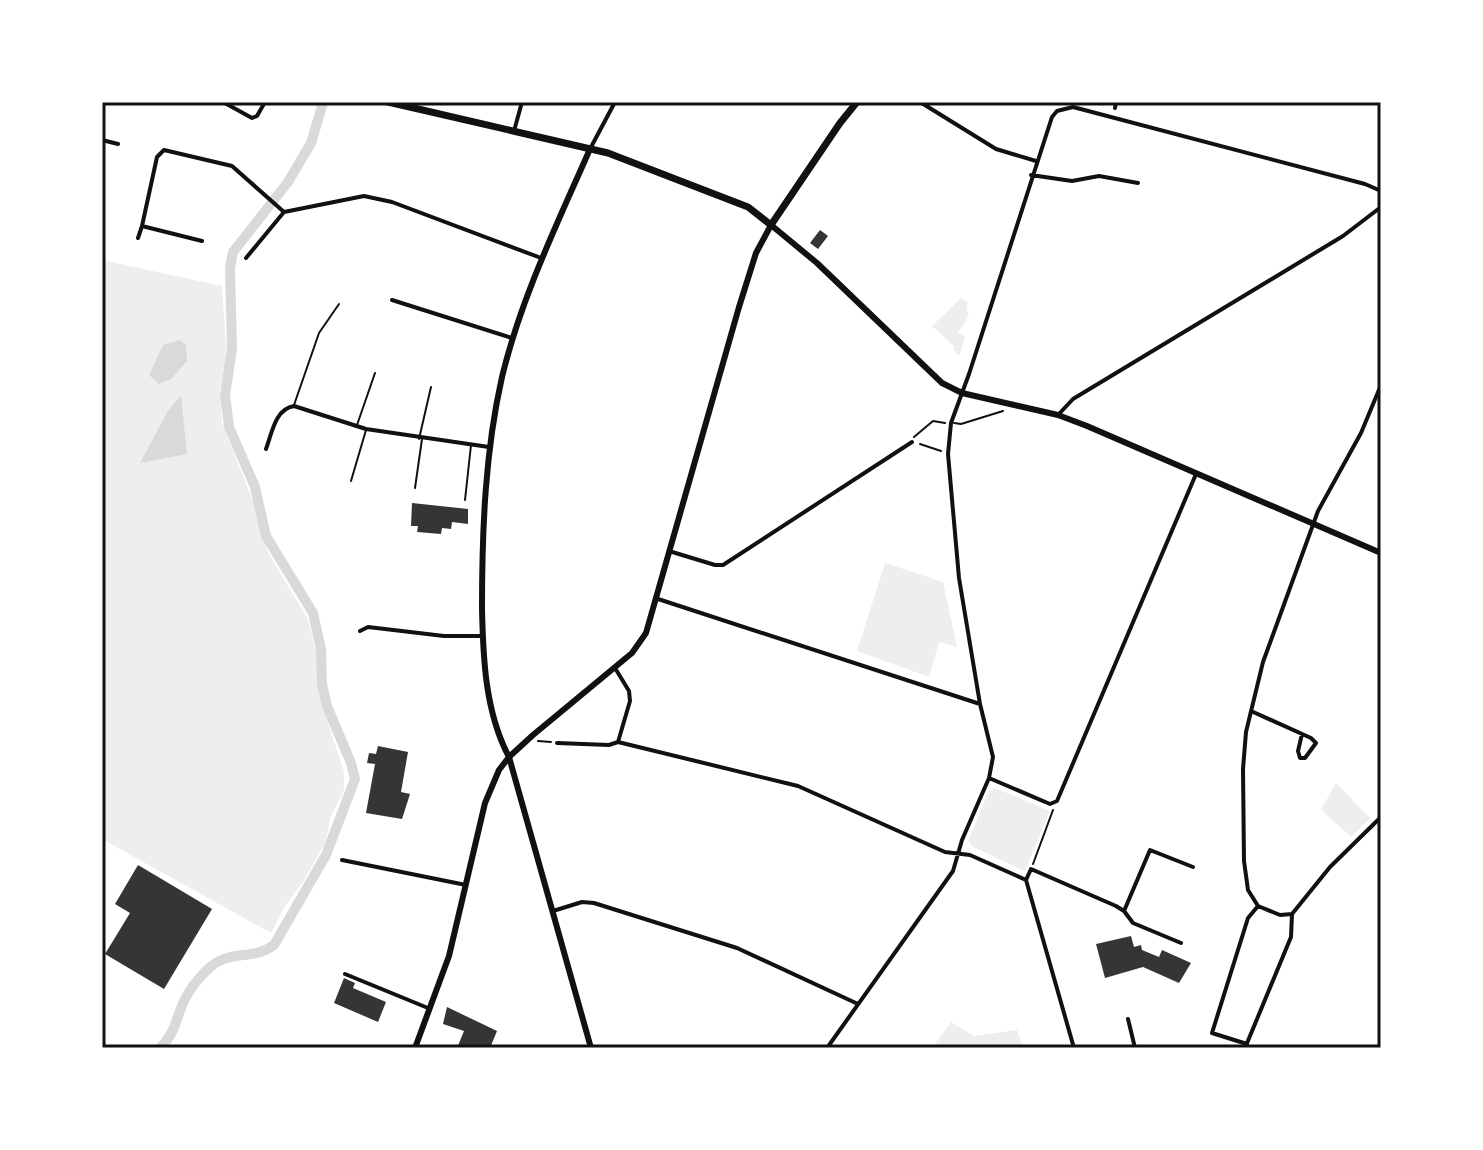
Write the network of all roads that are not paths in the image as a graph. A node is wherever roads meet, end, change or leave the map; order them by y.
1 (223, 102) edge
2 (265, 102) edge
3 (388, 102) edge
4 (522, 102) edge
5 (615, 102) edge
6 (857, 102) edge
7 (920, 102) edge
8 (514, 131) junction
9 (102, 140) edge
10 (118, 144) dead end
11 (590, 149) junction
12 (1036, 161) junction
13 (1031, 175) junction
14 (1138, 183) dead end
15 (1381, 191) edge
16 (1381, 207) edge
17 (282, 210) junction
18 (771, 225) junction
19 (142, 226) junction
20 (138, 238) dead end
21 (202, 241) dead end
22 (246, 258) dead end
23 (544, 259) junction
24 (392, 300) dead end
25 (339, 304) dead end
26 (514, 339) junction
27 (375, 373) dead end
28 (1381, 385) edge
29 (431, 387) dead end
30 (962, 393) junction
31 (294, 406) junction
32 (1003, 411) dead end
33 (1058, 415) junction
34 (951, 423) junction
35 (356, 426) junction
36 (366, 429) junction
37 (421, 439) junction
38 (912, 442) road end
39 (472, 444) junction
40 (491, 448) junction
41 (266, 449) dead end
42 (1196, 472) junction
43 (351, 481) dead end
44 (415, 488) dead end
45 (465, 500) dead end
46 (1314, 523) junction
47 (669, 551) junction
48 (1381, 553) edge
49 (655, 598) junction
50 (360, 631) dead end
51 (483, 636) junction
52 (615, 668) junction
53 (980, 704) junction
54 (1251, 711) junction
55 (1302, 734) junction
56 (618, 742) junction
57 (557, 743) road end
58 (509, 757) junction
59 (989, 778) junction
60 (1381, 817) edge
61 (960, 853) junction
62 (342, 860) dead end
63 (1193, 867) dead end
64 (1026, 880) junction
65 (466, 885) junction
66 (1258, 906) junction
67 (553, 911) junction
68 (1124, 911) junction
69 (1292, 914) junction
70 (1181, 943) dead end
71 (345, 974) dead end
72 (858, 1004) junction
73 (431, 1009) junction
74 (1128, 1019) dead end
75 (1246, 1046) edge
76 (415, 1048) edge
77 (591, 1048) edge
78 (827, 1048) edge
79 (1074, 1048) edge
80 (1135, 1048) edge

1 - 2 street
3 - 8 main road
4 - 8 street
5 - 11 street
6 - 18 main road
7 - 12 street
8 - 11 main road
9 - 10 street
11 - 18 main road
11 - 23 main road
12 - 13 street
12 - 15 street
13 - 14 street
13 - 30 street
16 - 33 street
17 - 19 street
17 - 22 street
17 - 23 street
18 - 30 main road
18 - 47 main road
19 - 20 street
19 - 21 street
23 - 26 main road
24 - 26 street
25 - 31 lane
26 - 40 main road
27 - 35 lane
28 - 46 street
29 - 37 lane
30 - 33 main road
30 - 34 street
31 - 35 street
31 - 41 street
32 - 34 lane
33 - 42 main road
34 - 53 street
35 - 36 street
36 - 37 street
36 - 43 lane
37 - 39 street
37 - 44 lane
38 - 47 street
39 - 40 street
39 - 45 lane
40 - 51 main road
42 - 46 main road
42 - 59 street
46 - 48 main road
46 - 54 street
47 - 49 main road
49 - 52 main road
49 - 53 street
50 - 51 street
51 - 58 main road
52 - 56 street
52 - 58 main road
53 - 59 street
54 - 55 street
54 - 66 street
55 - 55 street
56 - 57 street
56 - 61 street
58 - 65 main road
58 - 67 main road
59 - 61 street
60 - 69 street
61 - 64 street
61 - 72 street
62 - 65 street
63 - 68 street
64 - 68 street
64 - 79 street
65 - 73 main road
66 - 69 street
66 - 75 street
67 - 72 street
67 - 77 main road
68 - 70 street
69 - 75 street
71 - 73 street
72 - 78 street
73 - 76 main road
74 - 80 street

